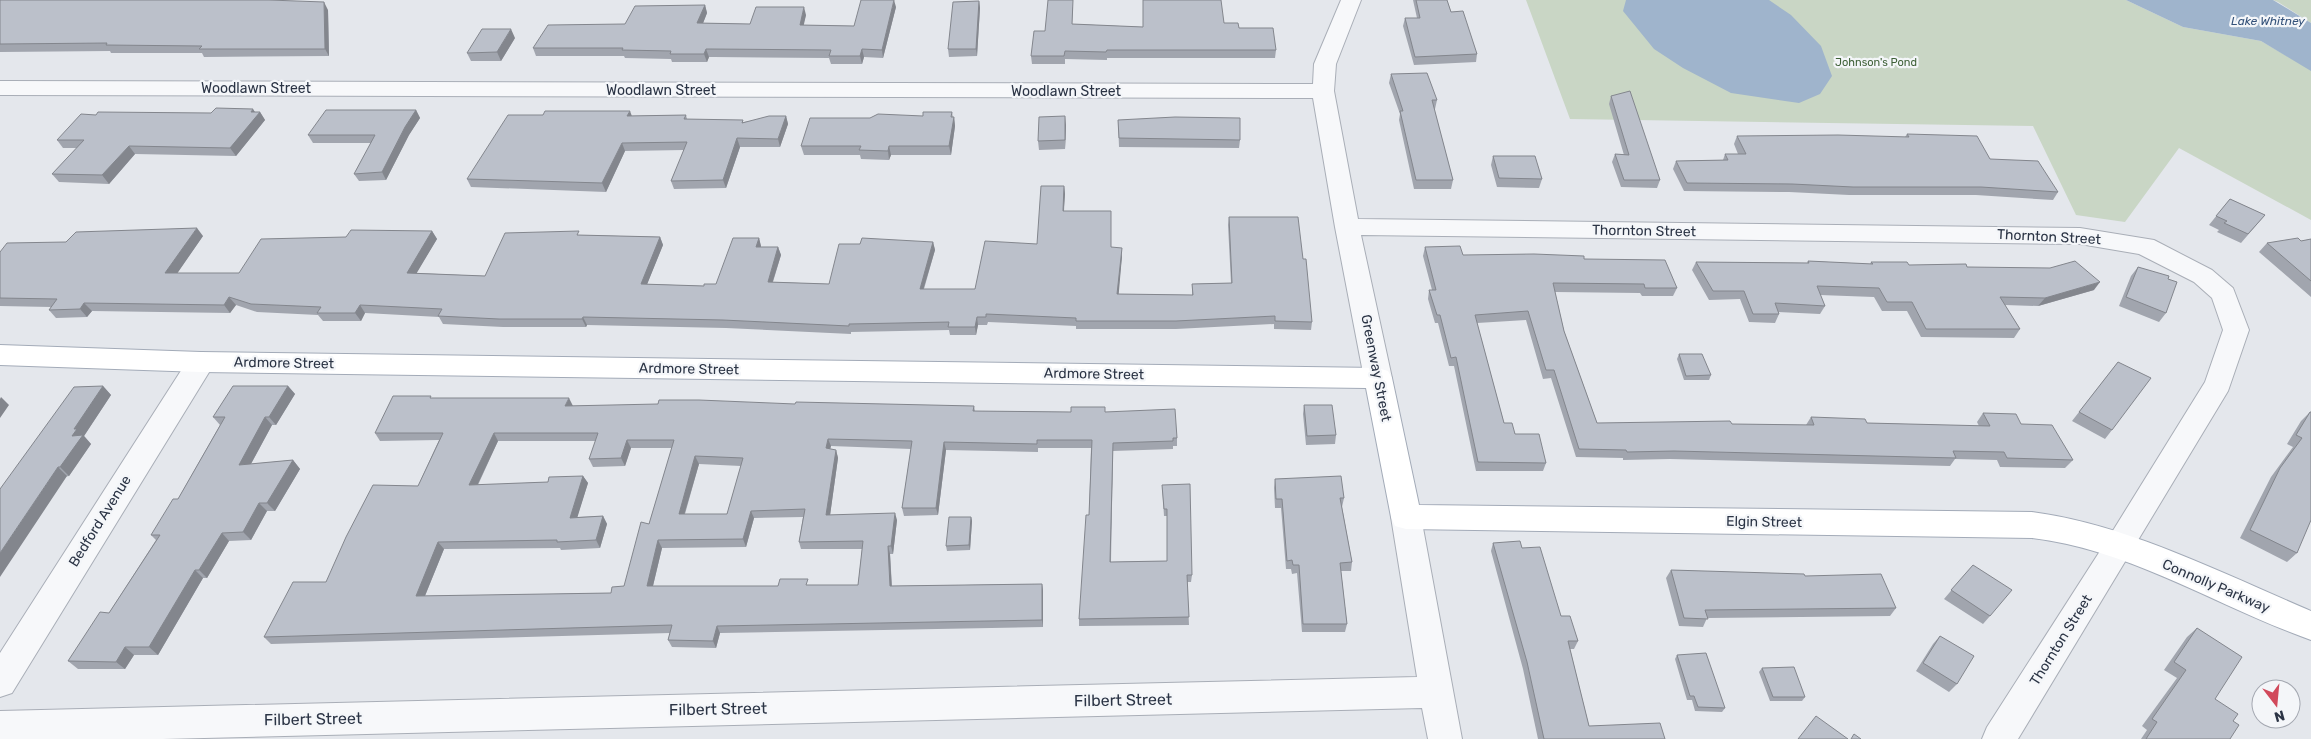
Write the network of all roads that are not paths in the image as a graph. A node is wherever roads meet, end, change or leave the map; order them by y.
1 (1351, 0) edge
2 (0, 88) edge
3 (1323, 91) junction
4 (1347, 227) junction
5 (0, 355) edge
6 (201, 362) junction
7 (1378, 378) junction
8 (1406, 517) junction
9 (2120, 546) junction
10 (2311, 626) edge
11 (0, 682) edge
12 (1436, 692) junction
13 (0, 726) edge
14 (1445, 739) edge
15 (1999, 739) edge

1 - 3 street, Greenway Street
2 - 3 street, Woodlawn Street
3 - 4 street, Greenway Street
4 - 7 street, Greenway Street
4 - 9 street, Thornton Street
5 - 6 main road, Ardmore Street
6 - 7 main road, Ardmore Street
6 - 11 street, Bedford Avenue
7 - 8 main road, Greenway Street
8 - 9 main road, Elgin Street
8 - 12 street, Greenway Street
9 - 10 main road, Connolly Parkway
9 - 15 street, Thornton Street
12 - 13 street, Filbert Street
12 - 14 street, Greenway Street

